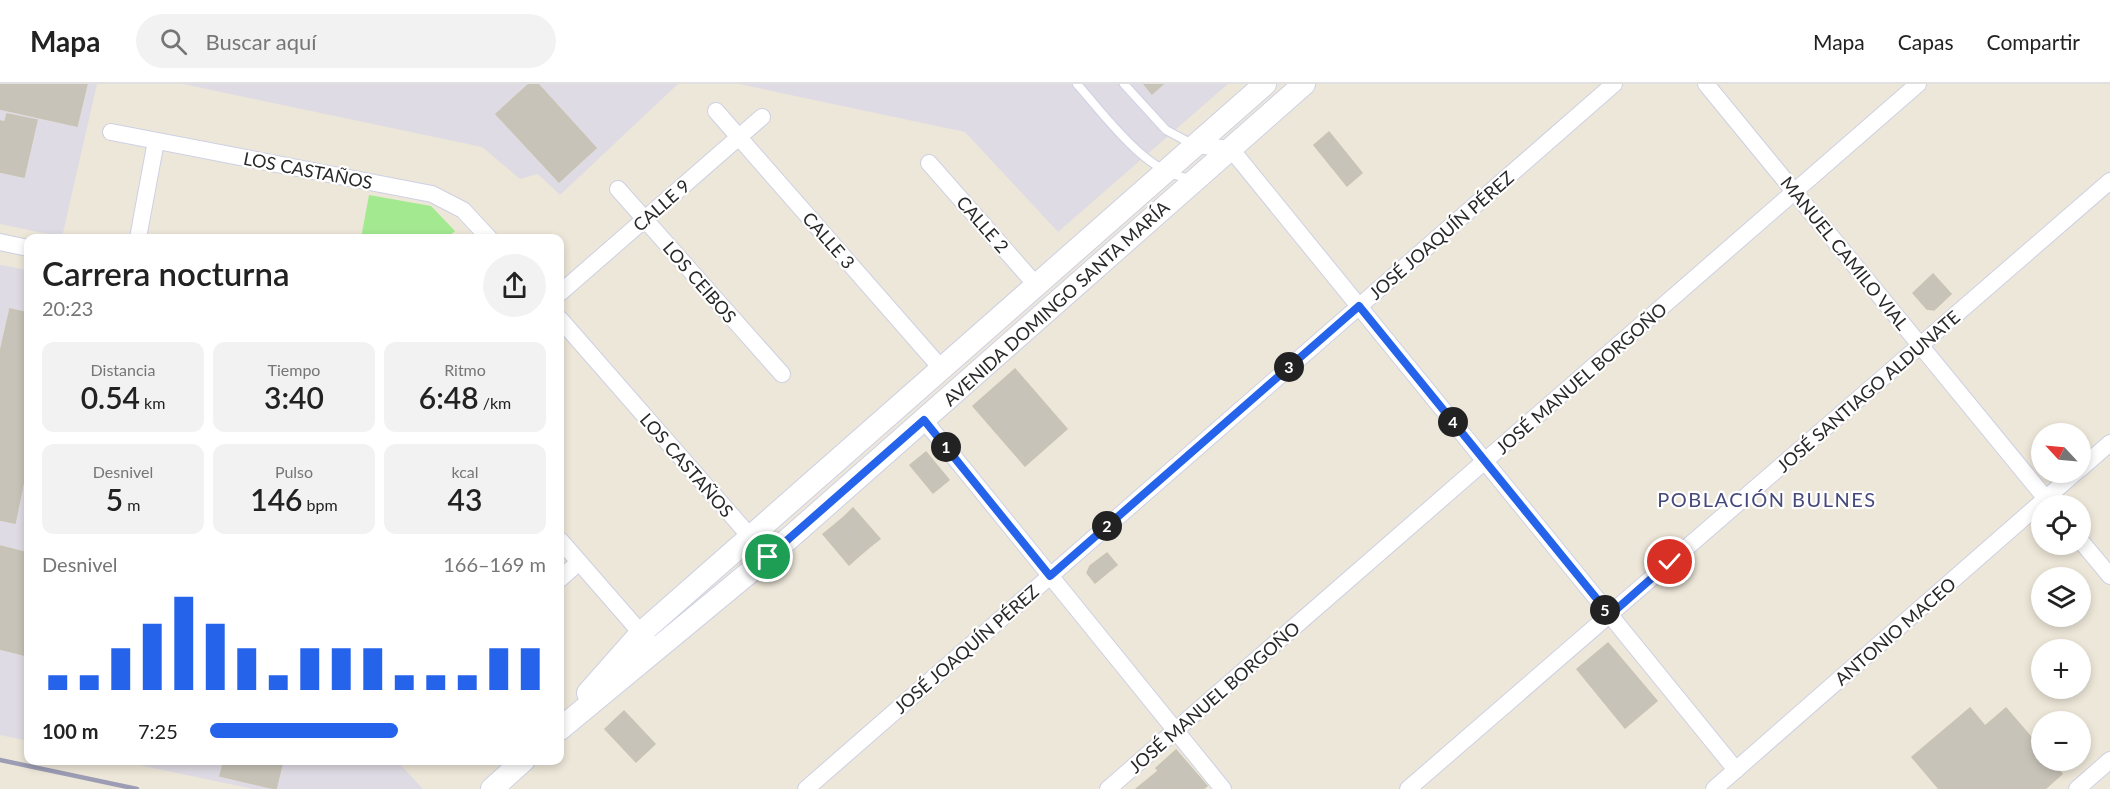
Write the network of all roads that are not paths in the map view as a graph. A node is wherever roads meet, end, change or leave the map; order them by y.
1 (1077, 84) edge
2 (1124, 84) edge
3 (1265, 84) edge
4 (1304, 84) edge
5 (1614, 84) edge
6 (1706, 84) edge
7 (1918, 84) edge
8 (716, 111) dead end
9 (762, 117) dead end
10 (111, 132) dead end
11 (739, 136) junction
12 (156, 141) junction
13 (1195, 145) junction
14 (1231, 149) junction
15 (929, 163) dead end
16 (1165, 171) junction
17 (1197, 178) junction
18 (2110, 181) edge
19 (618, 189) dead end
20 (1795, 192) junction
21 (645, 219) junction
22 (139, 234) edge
23 (485, 234) edge
24 (0, 242) edge
25 (24, 247) edge
26 (1036, 285) junction
27 (564, 290) edge
28 (1359, 306) junction
29 (564, 324) edge
30 (1921, 345) junction
31 (941, 368) junction
32 (782, 374) dead end
33 (924, 420) junction
34 (2110, 443) edge
35 (2091, 459) edge
36 (1485, 461) junction
37 (2066, 483) edge
38 (2043, 495) edge
39 (2055, 495) edge
40 (2031, 517) edge
41 (751, 537) junction
42 (564, 545) edge
43 (2091, 553) edge
44 (768, 557) junction
45 (579, 562) junction
46 (564, 575) edge
47 (1050, 576) junction
48 (2110, 576) edge
49 (1610, 615) junction
50 (648, 641) junction
51 (564, 724) edge
52 (1175, 730) junction
53 (2110, 761) edge
54 (518, 765) edge
55 (1736, 770) junction
56 (492, 789) edge
57 (806, 789) edge
58 (1108, 789) edge
59 (1223, 789) edge
60 (1408, 789) edge
61 (1714, 789) edge
62 (2077, 789) edge

1 - 16 lane
2 - 13 lane
3 - 13 main road, AVENIDA DOMINGO SANTA MARÍA
4 - 14 main road, AVENIDA DOMINGO SANTA MARÍA
5 - 28 street, JOSÉ JOAQUÍN PÉREZ
6 - 20 street, MANUEL CAMILO VIAL
7 - 20 street, JOSÉ MANUEL BORGOÑO
8 - 11 street, CALLE 3
9 - 11 street, CALLE 9
10 - 12 street, LOS CASTAÑOS
11 - 21 street, CALLE 9
11 - 31 street, CALLE 3
12 - 22 street
12 - 23 street, LOS CASTAÑOS
13 - 14 street
13 - 16 main road, AVENIDA DOMINGO SANTA MARÍA
14 - 17 main road, AVENIDA DOMINGO SANTA MARÍA
14 - 28 street
15 - 26 street, CALLE 2
16 - 17 lane
16 - 26 main road, AVENIDA DOMINGO SANTA MARÍA
17 - 33 main road, AVENIDA DOMINGO SANTA MARÍA
18 - 30 street, JOSÉ SANTIAGO ALDUNATE
19 - 21 street, LOS CEIBOS
20 - 30 street, MANUEL CAMILO VIAL
20 - 36 street, JOSÉ MANUEL BORGOÑO
21 - 27 street, CALLE 9
21 - 32 street, LOS CEIBOS
24 - 25 street
26 - 31 main road, AVENIDA DOMINGO SANTA MARÍA
28 - 36 street
28 - 47 street, JOSÉ JOAQUÍN PÉREZ
29 - 41 street, LOS CASTAÑOS
30 - 38 street, MANUEL CAMILO VIAL
30 - 49 street, JOSÉ SANTIAGO ALDUNATE
31 - 41 main road, AVENIDA DOMINGO SANTA MARÍA
33 - 44 main road, AVENIDA DOMINGO SANTA MARÍA
33 - 47 street
34 - 35 street
36 - 49 street
36 - 52 street, JOSÉ MANUEL BORGOÑO
37 - 39 street, ANTONIO MACEO
40 - 55 street, ANTONIO MACEO
41 - 44 street, LOS CASTAÑOS
41 - 50 main road, AVENIDA DOMINGO SANTA MARÍA
42 - 45 street
43 - 48 street
44 - 50 main road, AVENIDA DOMINGO SANTA MARÍA
45 - 46 street
45 - 50 street
47 - 52 street
47 - 57 street, JOSÉ JOAQUÍN PÉREZ
49 - 55 street
49 - 60 street, JOSÉ SANTIAGO ALDUNATE
50 - 51 main road, AVENIDA DOMINGO SANTA MARÍA
52 - 58 street, JOSÉ MANUEL BORGOÑO
52 - 59 street
53 - 62 street
54 - 56 main road
55 - 61 street, ANTONIO MACEO

